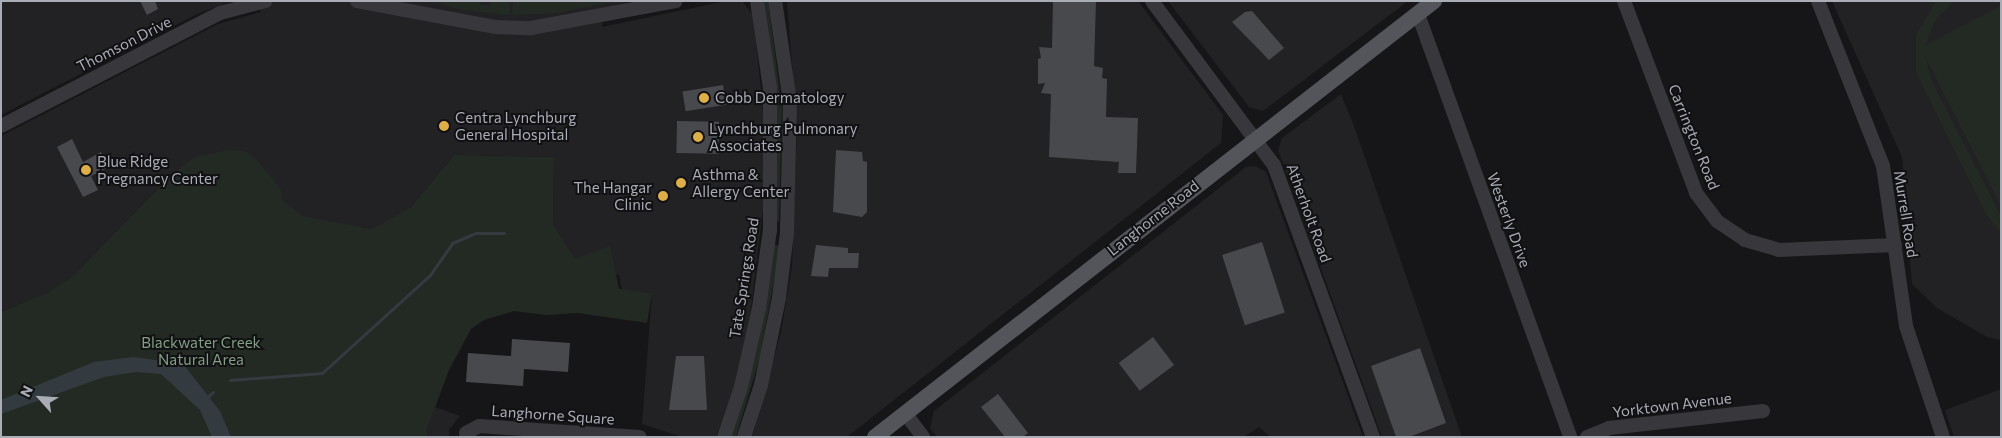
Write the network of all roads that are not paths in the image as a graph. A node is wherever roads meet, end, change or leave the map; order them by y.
1 (265, 1) edge
2 (357, 1) edge
3 (676, 1) edge
4 (757, 1) edge
5 (775, 1) edge
6 (1152, 1) edge
7 (1434, 1) edge
8 (1624, 1) edge
9 (1818, 1) edge
10 (1418, 14) junction
11 (1, 126) edge
12 (1256, 138) junction
13 (1895, 245) junction
14 (1763, 411) dead end
15 (905, 413) junction
16 (466, 433) dead end
17 (640, 437) edge
18 (724, 437) edge
19 (744, 437) edge
20 (875, 437) edge
21 (924, 437) edge
22 (1373, 437) edge
23 (1570, 437) edge
24 (1587, 437) edge
25 (1943, 437) edge

1 - 11 street, Thomson Drive
2 - 3 street
4 - 18 street, Tate Springs Road
5 - 19 street
6 - 12 street, Atherholt Road
7 - 10 main road, Langhorne Road
8 - 13 street, Carrington Road
9 - 13 street, Murrell Road
10 - 12 main road, Langhorne Road
10 - 23 street, Westerly Drive
12 - 15 main road, Langhorne Road
12 - 22 street, Atherholt Road
13 - 25 street, Murrell Road
14 - 24 street, Yorktown Avenue
15 - 20 main road, Langhorne Road
15 - 21 street
16 - 17 street, Langhorne Square

